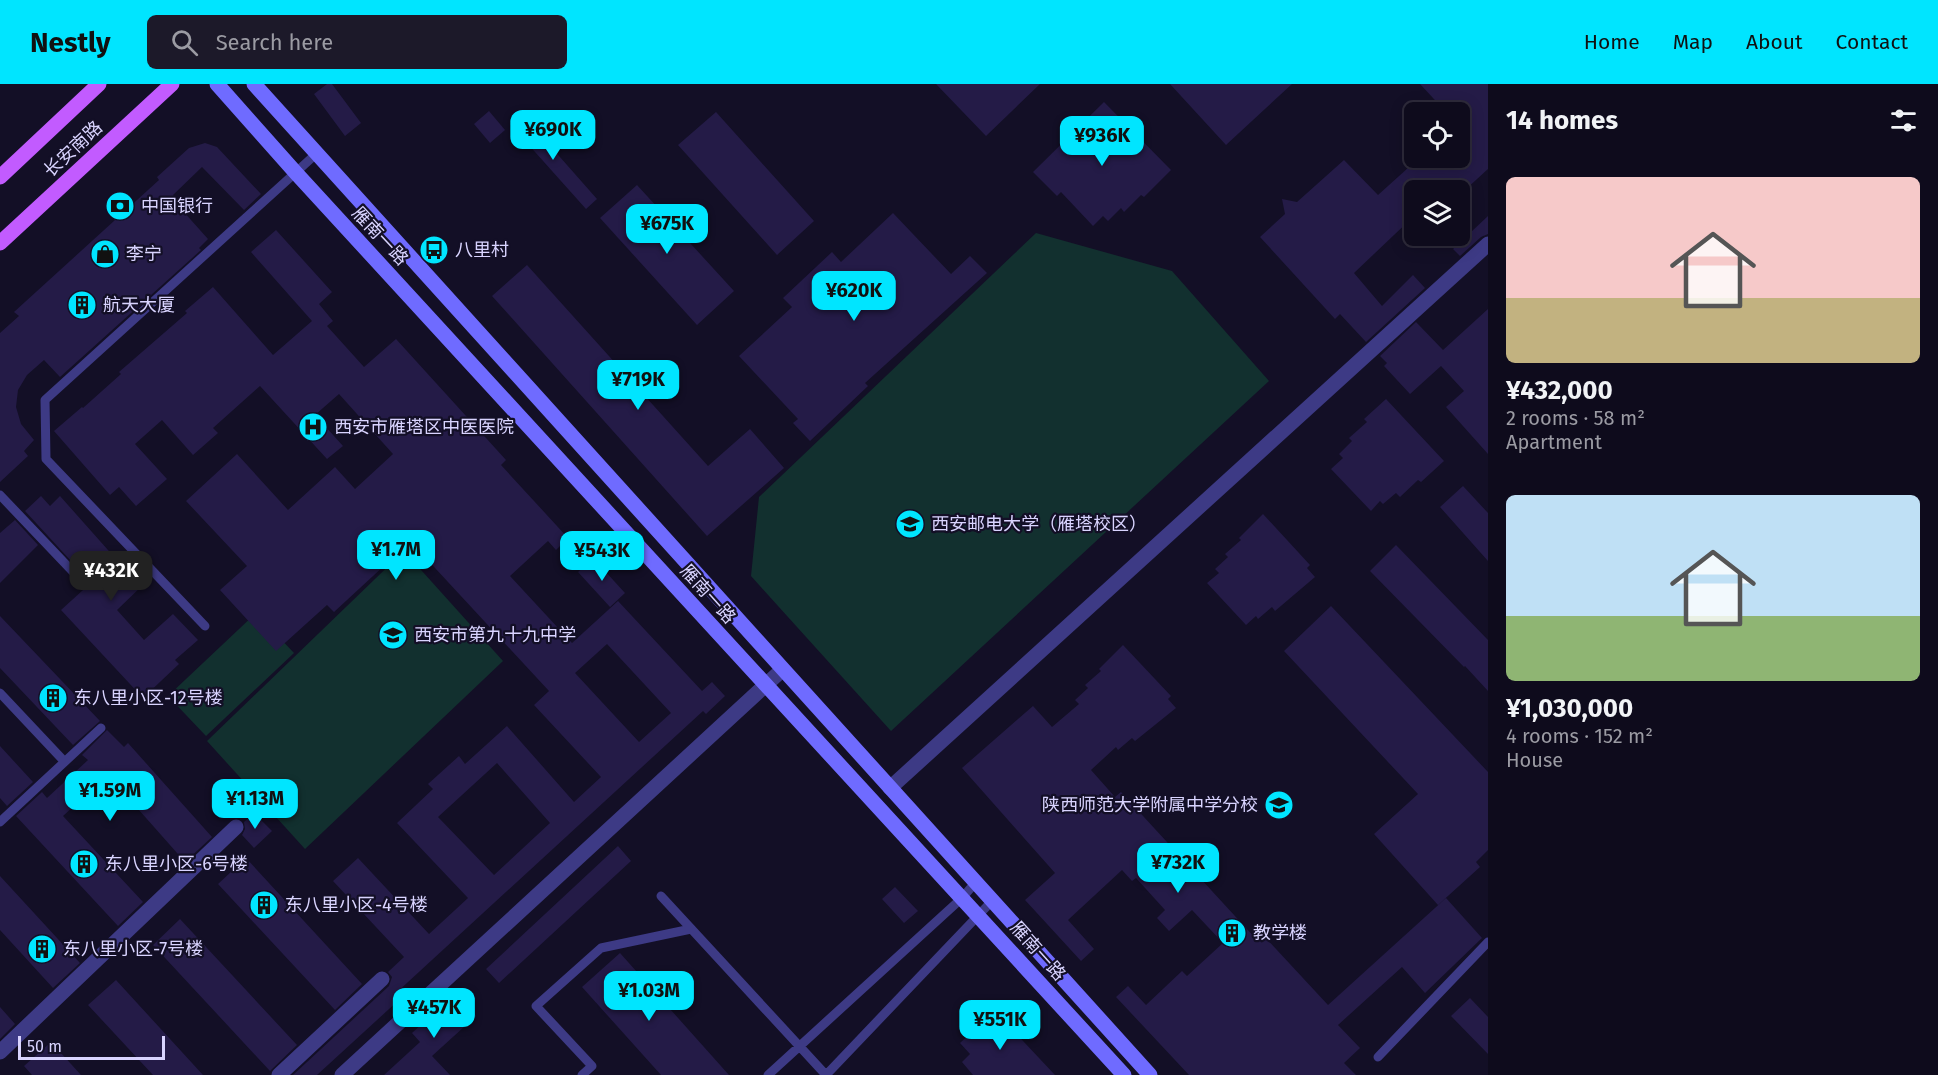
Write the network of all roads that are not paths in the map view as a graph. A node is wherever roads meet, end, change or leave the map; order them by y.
1 (99, 84) edge
2 (172, 84) edge
3 (217, 84) edge
4 (254, 84) edge
5 (316, 154) junction
6 (296, 173) junction
7 (0, 177) edge
8 (0, 243) edge
9 (1488, 244) edge
10 (0, 495) edge
11 (75, 575) dead end
12 (205, 626) dead end
13 (782, 670) junction
14 (764, 684) junction
15 (0, 693) edge
16 (101, 728) dead end
17 (64, 761) junction
18 (890, 788) junction
19 (0, 822) edge
20 (236, 827) dead end
21 (975, 883) junction
22 (661, 896) dead end
23 (962, 898) junction
24 (992, 902) junction
25 (979, 916) junction
26 (691, 929) junction
27 (1488, 942) edge
28 (382, 979) dead end
29 (799, 1047) junction
30 (0, 1052) edge
31 (1378, 1058) dead end
32 (279, 1075) edge
33 (342, 1075) edge
34 (582, 1075) edge
35 (768, 1075) edge
36 (826, 1075) edge
37 (1124, 1075) edge
38 (1150, 1075) edge

1 - 7 main road, 长安南路
2 - 8 main road, 长安南路
3 - 6 main road, 雁南一路
4 - 5 main road, 雁南一路
5 - 6 lane
5 - 13 main road, 雁南一路
6 - 12 lane
6 - 14 main road, 雁南一路
9 - 18 street
10 - 11 lane
13 - 14 street
13 - 18 main road, 雁南一路
14 - 23 main road, 雁南一路
14 - 33 street
15 - 17 lane
16 - 17 lane
17 - 19 lane
18 - 21 main road, 雁南一路
20 - 30 street
21 - 23 lane
21 - 24 main road, 雁南一路
22 - 26 lane
23 - 25 main road, 雁南一路
23 - 29 lane
24 - 25 lane
24 - 38 main road, 雁南一路
25 - 36 lane
25 - 37 main road, 雁南一路
26 - 29 lane
26 - 34 lane
27 - 31 lane
28 - 32 street
29 - 35 lane
29 - 36 lane

